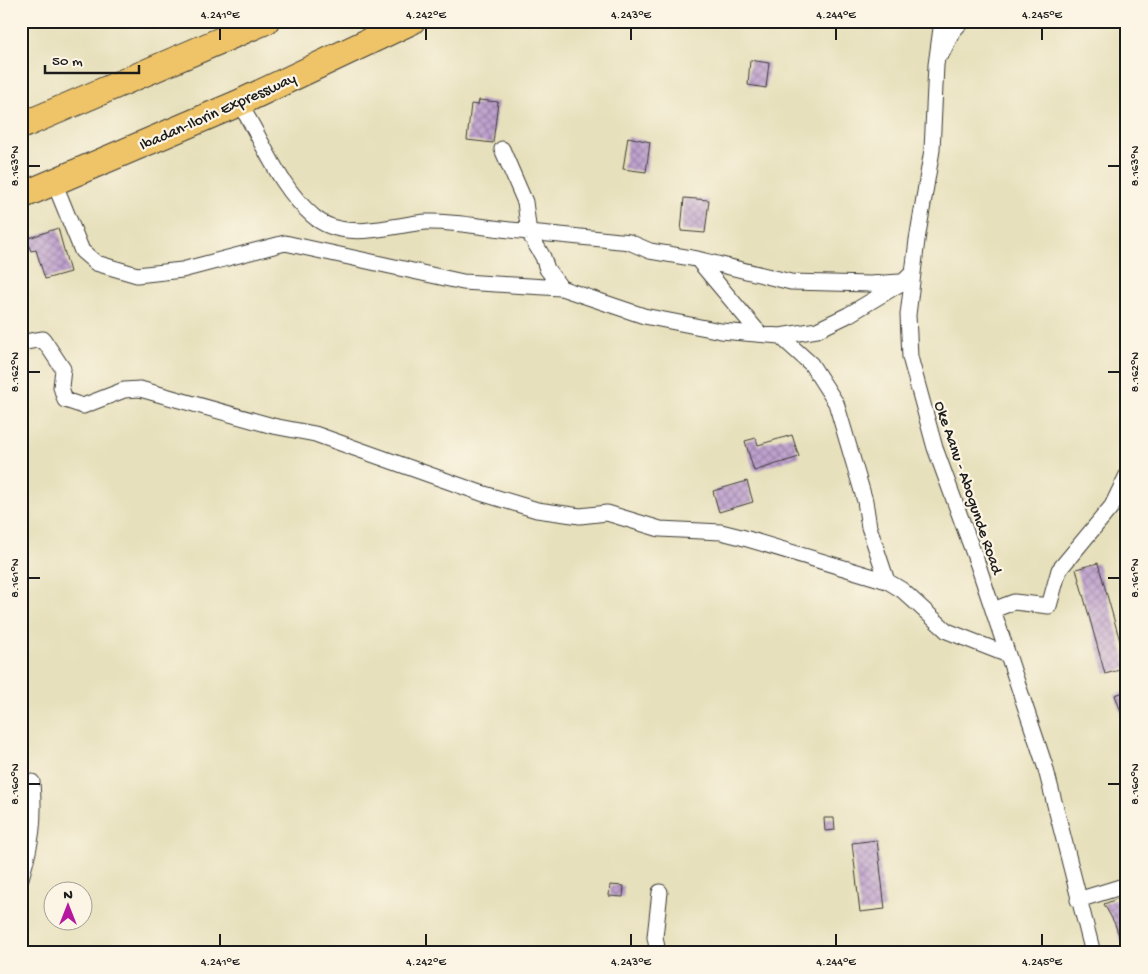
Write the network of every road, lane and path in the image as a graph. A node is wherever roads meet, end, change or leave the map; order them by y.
1 (266, 21) edge
2 (412, 21) edge
3 (942, 21) edge
4 (962, 21) edge
5 (936, 65) junction
6 (239, 103) junction
7 (21, 126) edge
8 (502, 149) dead end
9 (54, 182) junction
10 (21, 196) edge
11 (528, 231) junction
12 (697, 259) junction
13 (908, 277) junction
14 (561, 288) junction
15 (760, 334) junction
16 (780, 336) junction
17 (21, 339) edge
18 (1127, 475) edge
19 (887, 581) junction
20 (993, 610) junction
21 (1008, 654) junction
22 (32, 782) dead end
23 (21, 878) edge
24 (1127, 886) edge
25 (660, 892) dead end
26 (1078, 900) junction
27 (658, 953) edge
28 (1094, 953) edge

1 - 7 highway
2 - 6 highway, Ibadan-Ilorin Expressway
3 - 5 street, Oke Aanu - Abogunde Road
4 - 5 street
5 - 13 street, Oke Aanu - Abogunde Road
6 - 9 highway, Ibadan-Ilorin Expressway
6 - 11 street
8 - 11 street
9 - 10 highway, Ibadan-Ilorin Expressway
9 - 14 street
11 - 12 street
11 - 14 street
12 - 13 street
12 - 15 street
13 - 16 street
13 - 20 street, Oke Aanu - Abogunde Road
14 - 15 street
15 - 16 street
16 - 19 street
17 - 19 street
18 - 20 street
19 - 21 street
20 - 21 street, Oke Aanu - Abogunde Road
21 - 26 street, Oke Aanu - Abogunde Road
22 - 23 street
24 - 26 street
25 - 27 street
26 - 28 street, Oke Aanu - Abogunde Road

